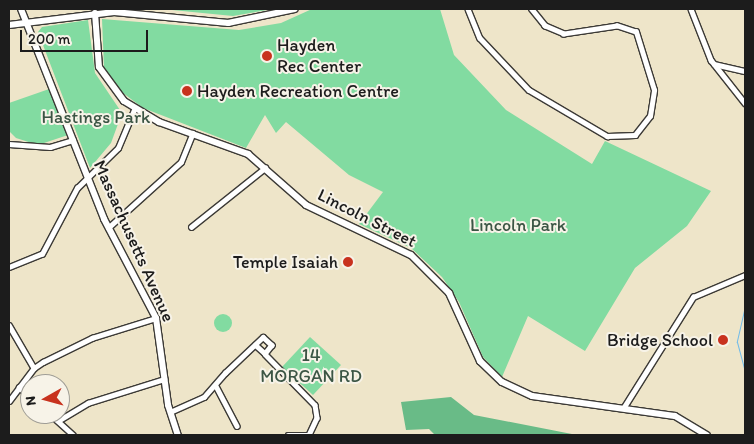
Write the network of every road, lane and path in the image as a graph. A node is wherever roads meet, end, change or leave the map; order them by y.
1 (21, 9) edge
2 (295, 9) edge
3 (468, 9) edge
4 (531, 9) edge
5 (691, 9) edge
6 (95, 13) junction
7 (26, 22) junction
8 (9, 25) edge
9 (714, 64) junction
10 (745, 71) edge
11 (745, 103) edge
12 (134, 110) junction
13 (193, 133) junction
14 (73, 140) junction
15 (9, 145) edge
16 (266, 168) junction
17 (88, 178) junction
18 (191, 226) dead end
19 (108, 228) junction
20 (9, 267) edge
21 (745, 275) edge
22 (156, 318) junction
23 (9, 325) edge
24 (255, 345) junction
25 (265, 354) junction
26 (34, 368) junction
27 (164, 379) junction
28 (216, 386) junction
29 (19, 387) joint
30 (9, 401) edge
31 (624, 407) junction
32 (170, 412) junction
33 (70, 414) edge
34 (60, 424) edge
35 (237, 426) dead end
36 (73, 435) edge
37 (178, 435) edge
38 (288, 435) edge
39 (310, 435) edge
40 (707, 435) edge

1 - 7 street, Massachusetts Avenue
2 - 6 street
3 - 4 street
5 - 9 street
6 - 7 street
6 - 12 street, Lincoln Street
7 - 8 street
7 - 14 street, Massachusetts Avenue
9 - 10 street
9 - 11 street
12 - 13 street, Lincoln Street
12 - 17 street
13 - 16 street, Lincoln Street
13 - 19 street
14 - 15 street
14 - 17 street, Massachusetts Avenue
16 - 18 street
16 - 31 street, Lincoln Street
17 - 19 street, Massachusetts Avenue
17 - 20 street
19 - 22 street, Massachusetts Avenue
21 - 31 street
22 - 26 street
22 - 27 street, Massachusetts Avenue
23 - 26 street
24 - 25 street
24 - 25 street
24 - 28 street
25 - 39 street
26 - 29 street
27 - 32 street, Massachusetts Avenue
27 - 33 street
28 - 32 street
28 - 35 street
29 - 30 street
31 - 40 street, Lincoln Street
32 - 37 street, Massachusetts Avenue
34 - 36 street
38 - 39 street

